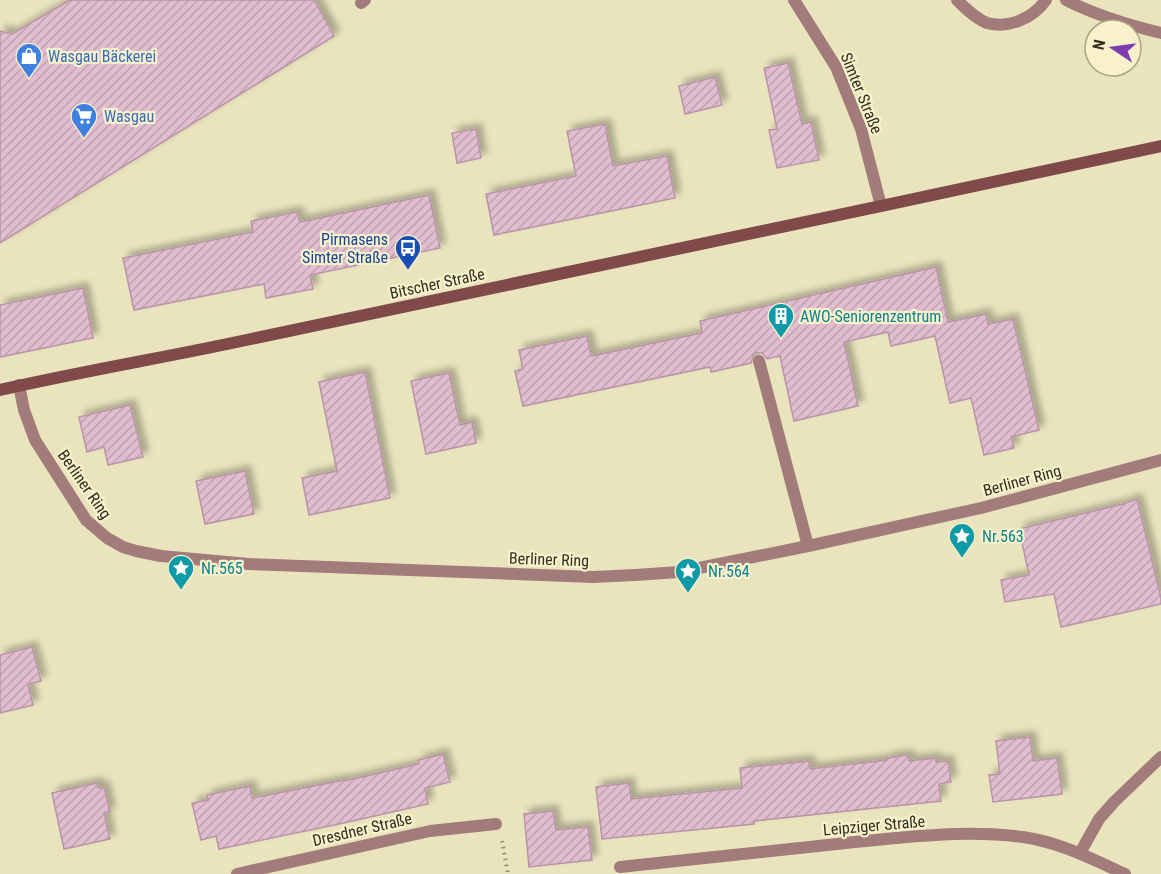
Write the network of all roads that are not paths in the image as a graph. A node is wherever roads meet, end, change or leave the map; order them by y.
1 (794, 0) edge
2 (957, 0) edge
3 (1046, 0) edge
4 (1066, 0) edge
5 (1161, 33) edge
6 (1161, 146) edge
7 (881, 206) junction
8 (759, 361) dead end
9 (19, 386) junction
10 (0, 390) edge
11 (1161, 460) edge
12 (808, 546) junction
13 (1161, 757) edge
14 (496, 824) road end
15 (1080, 853) junction
16 (620, 867) dead end
17 (237, 874) edge
18 (1125, 874) edge

1 - 7 street, Simter Straße
2 - 3 street
4 - 5 street
6 - 7 main road, Bitscher Straße
7 - 9 main road, Bitscher Straße
8 - 12 street
9 - 10 main road, Bitscher Straße
9 - 12 street, Berliner Ring
11 - 12 street, Berliner Ring
13 - 15 street
14 - 17 street, Dresdner Straße
15 - 16 street, Leipziger Straße
15 - 18 street, Leipziger Straße

